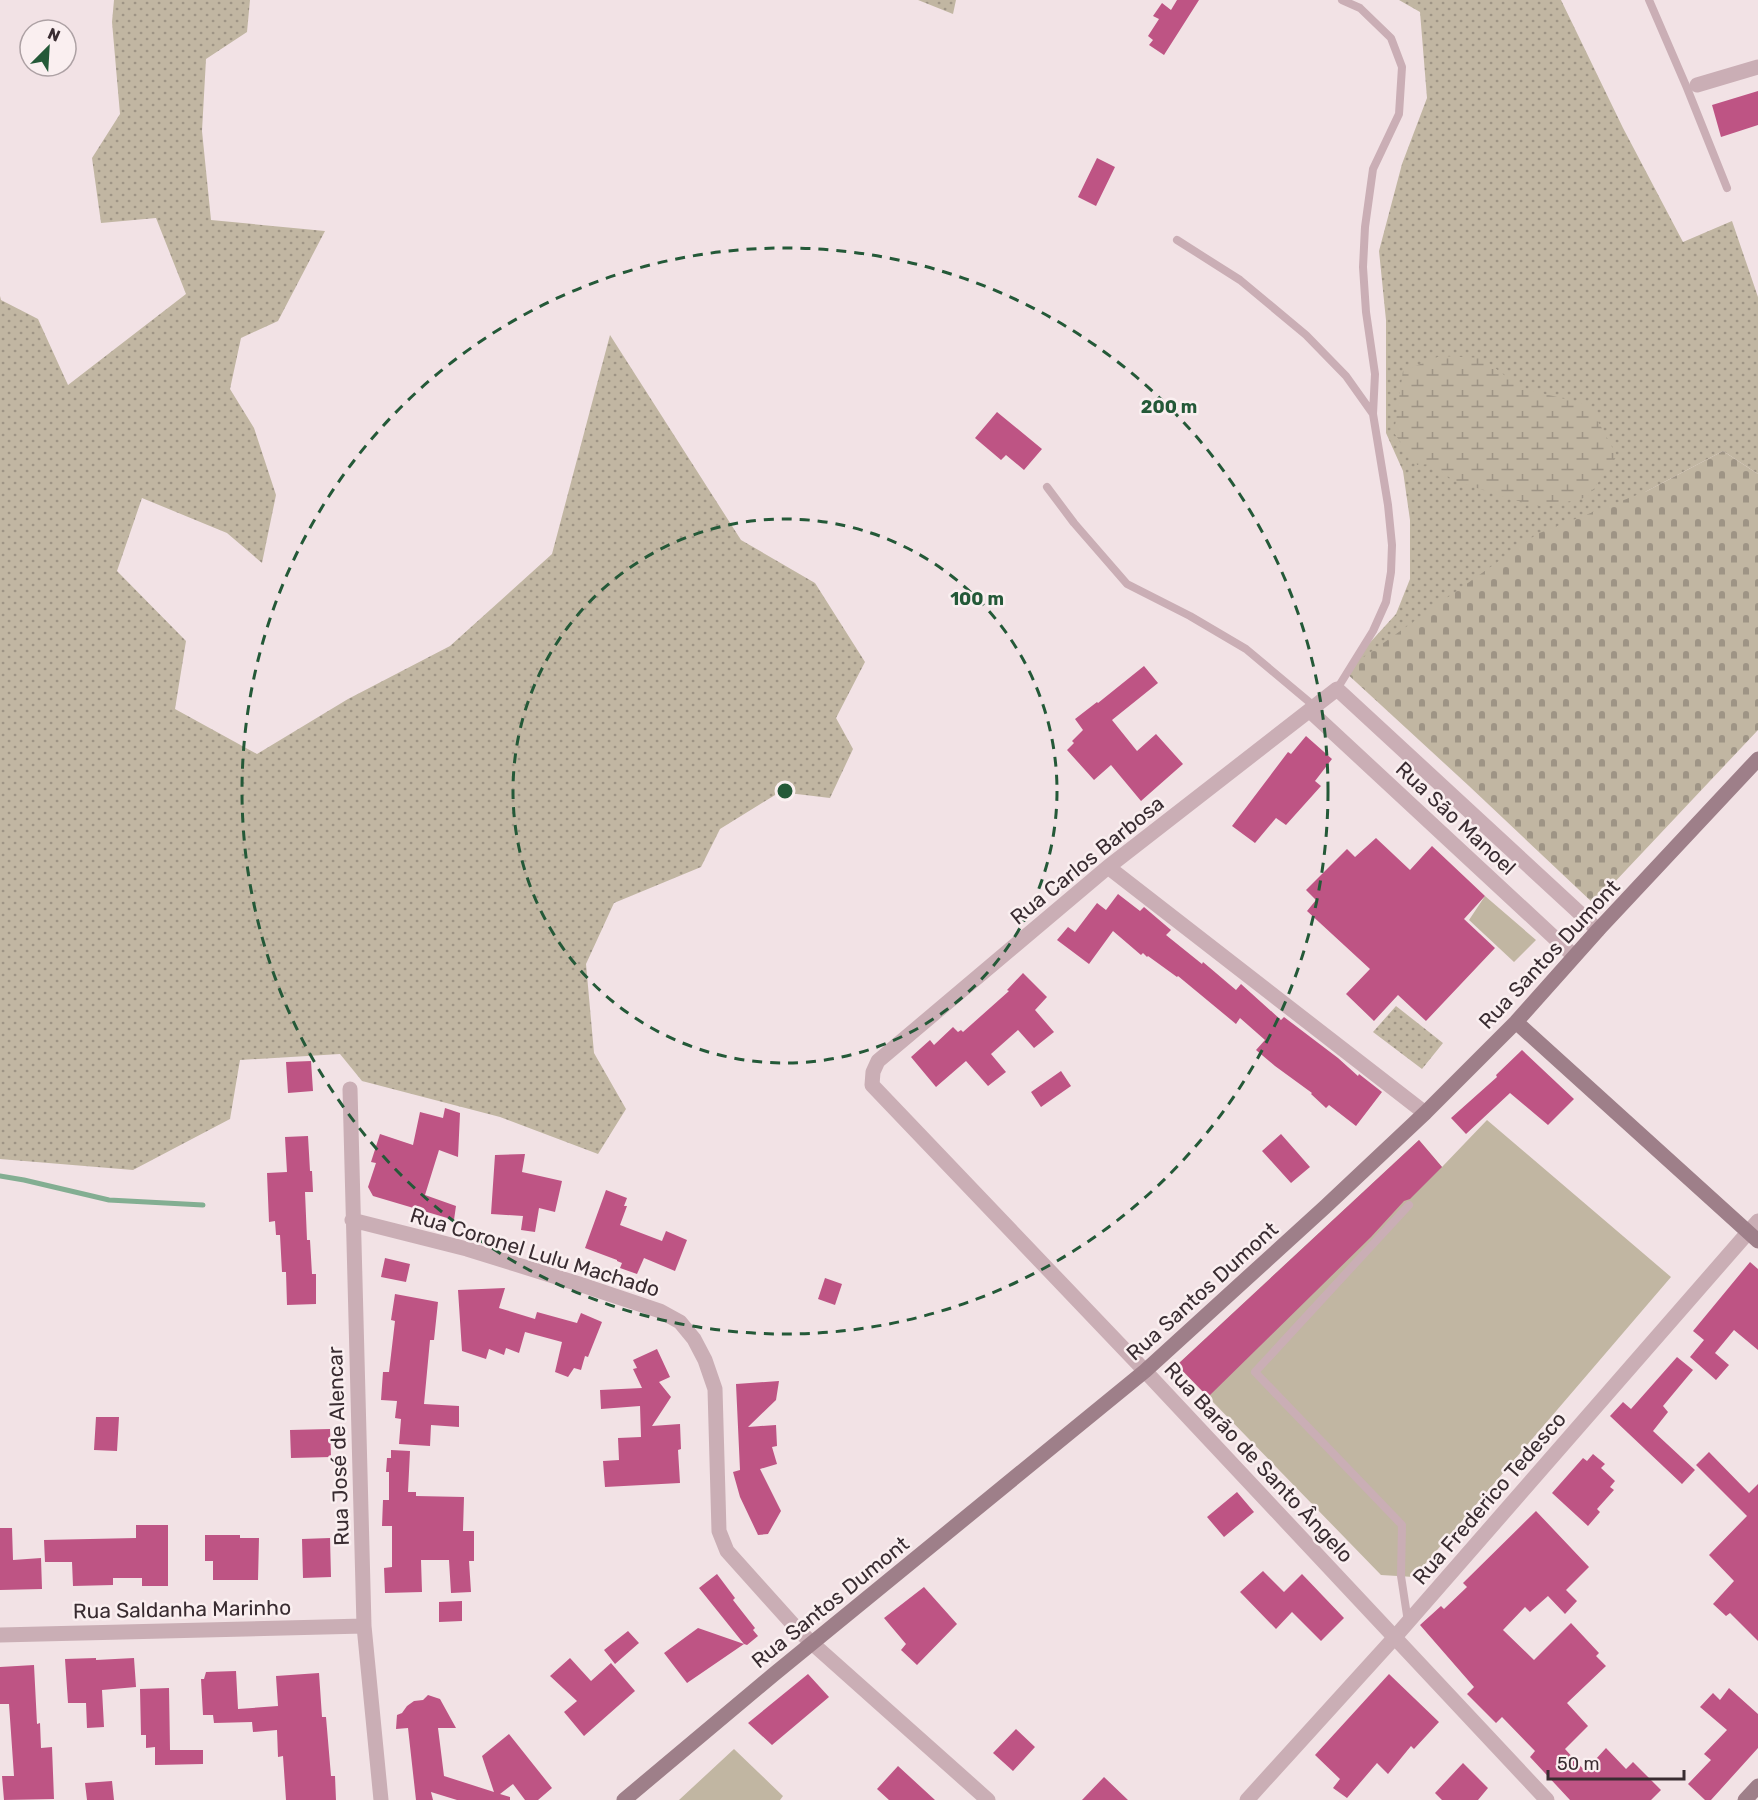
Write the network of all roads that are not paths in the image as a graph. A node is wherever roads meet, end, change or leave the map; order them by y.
1 (1342, 0) edge
2 (1649, 0) edge
3 (1758, 67) edge
4 (1692, 87) junction
5 (1727, 188) dead end
6 (1177, 240) dead end
7 (1373, 414) junction
8 (1047, 487) dead end
9 (1337, 689) junction
10 (1312, 708) junction
11 (1758, 759) edge
12 (1108, 867) junction
13 (1598, 930) junction
14 (1574, 956) junction
15 (1516, 1022) junction
16 (873, 1072) joint
17 (350, 1089) dead end
18 (1425, 1113) junction
19 (1409, 1205) dead end
20 (352, 1220) junction
21 (1755, 1232) edge
22 (1145, 1371) junction
23 (1408, 1623) junction
24 (364, 1626) junction
25 (0, 1635) edge
26 (1395, 1637) junction
27 (813, 1644) junction
28 (1758, 1786) edge
29 (381, 1800) edge
30 (624, 1800) edge
31 (987, 1800) edge
32 (1247, 1800) edge
33 (1547, 1800) edge
34 (1745, 1800) edge

1 - 7 lane
2 - 4 lane
3 - 4 street
4 - 5 lane
6 - 7 lane
7 - 9 lane
8 - 10 lane
9 - 10 street, Rua Carlos Barbosa
9 - 13 street, Rua São Manoel
10 - 12 street, Rua Carlos Barbosa
10 - 14 street, Rua São Manoel
11 - 13 main road, Rua Santos Dumont
12 - 16 street, Rua Carlos Barbosa
12 - 18 street
13 - 14 main road, Rua Santos Dumont
14 - 15 main road, Rua Santos Dumont
15 - 18 main road, Rua Santos Dumont
15 - 21 main road
16 - 22 street, Rua Barão de Santo Ângelo
17 - 20 street, Rua José de Alencar
18 - 22 main road, Rua Santos Dumont
19 - 23 lane
20 - 24 street, Rua José de Alencar
20 - 27 street, Rua Coronel Lulu Machado
21 - 23 street, Rua Frederico Tedesco
22 - 26 street, Rua Barão de Santo Ângelo
22 - 27 main road, Rua Santos Dumont
23 - 26 street, Rua Frederico Tedesco
24 - 25 street, Rua Saldanha Marinho
24 - 29 street, Rua José de Alencar
26 - 32 street, Rua Frederico Tedesco
26 - 33 street, Rua Barão de Santo Ângelo
27 - 30 main road, Rua Santos Dumont
27 - 31 street, Rua Coronel Lulu Machado
28 - 34 main road

